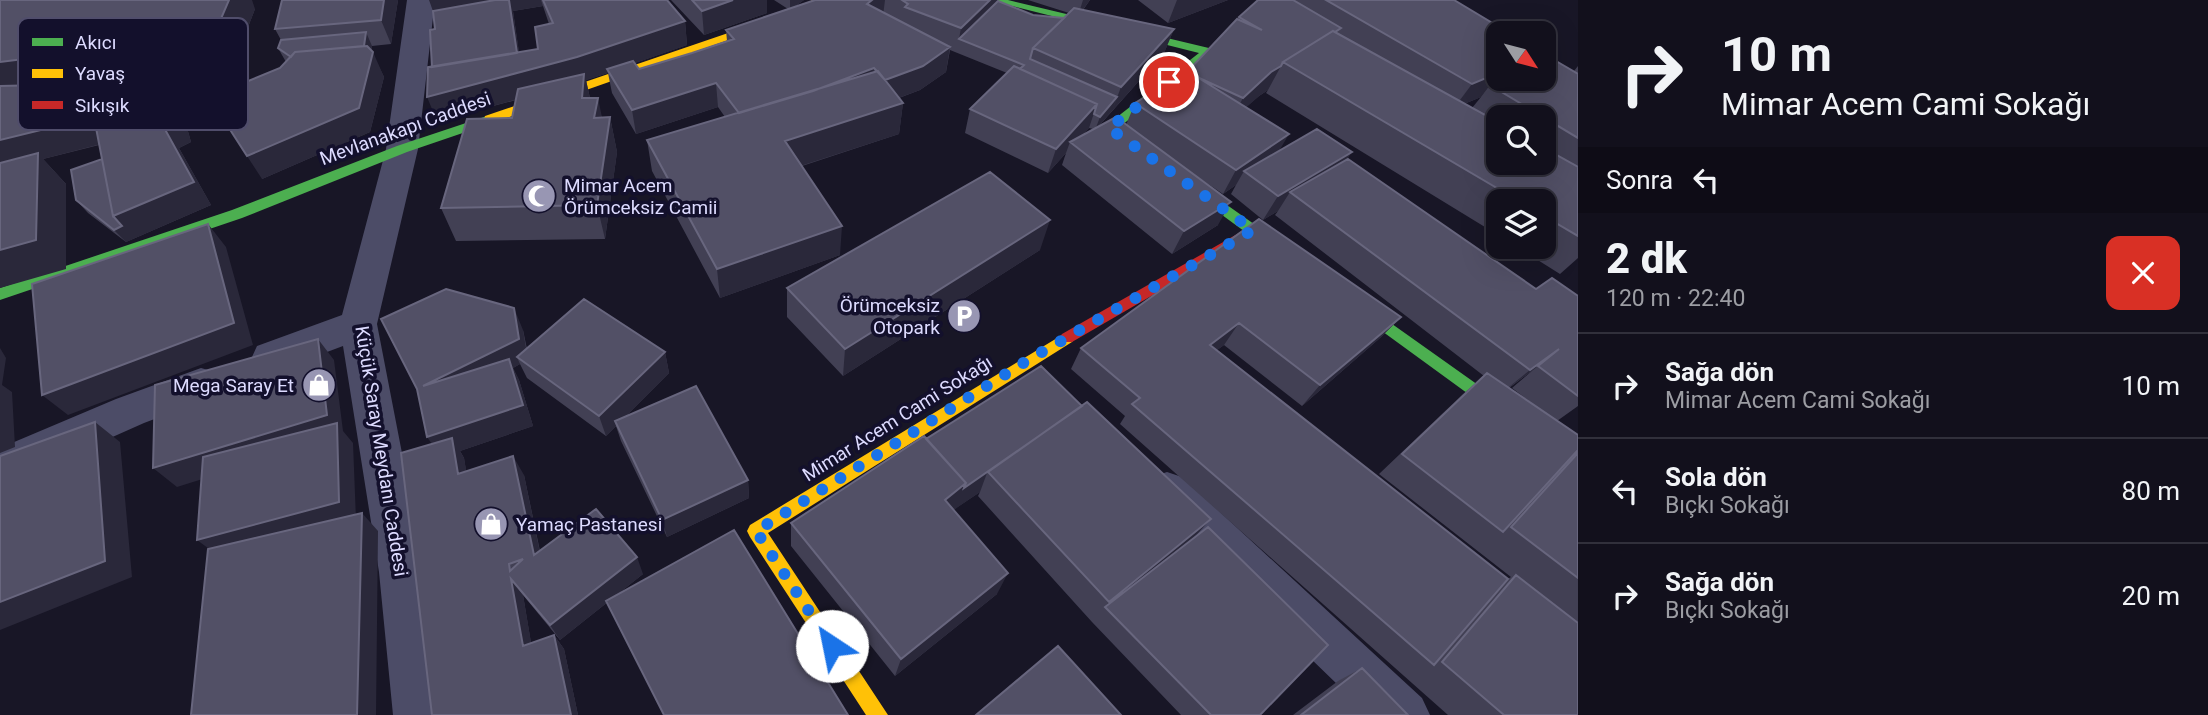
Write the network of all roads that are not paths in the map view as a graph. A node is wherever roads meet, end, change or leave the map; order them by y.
1 (421, 0) edge
2 (823, 0) edge
3 (994, 0) edge
4 (402, 149) junction
5 (1253, 230) junction
6 (1298, 263) edge
7 (1331, 287) edge
8 (0, 294) edge
9 (358, 324) junction
10 (1136, 462) edge
11 (1578, 466) edge
12 (0, 468) edge
13 (418, 715) edge
14 (878, 715) edge
15 (1405, 715) edge

1 - 4 street, Küçük Saray Meydanı Caddesi
2 - 4 street, Mevlanakapı Caddesi
3 - 5 street
4 - 8 street, Mevlanakapı Caddesi
4 - 9 street, Küçük Saray Meydanı Caddesi
5 - 6 street
5 - 14 street, Mimar Acem Cami Sokağı
7 - 11 street
9 - 12 street
9 - 13 street, Küçük Saray Meydanı Caddesi
10 - 15 street

